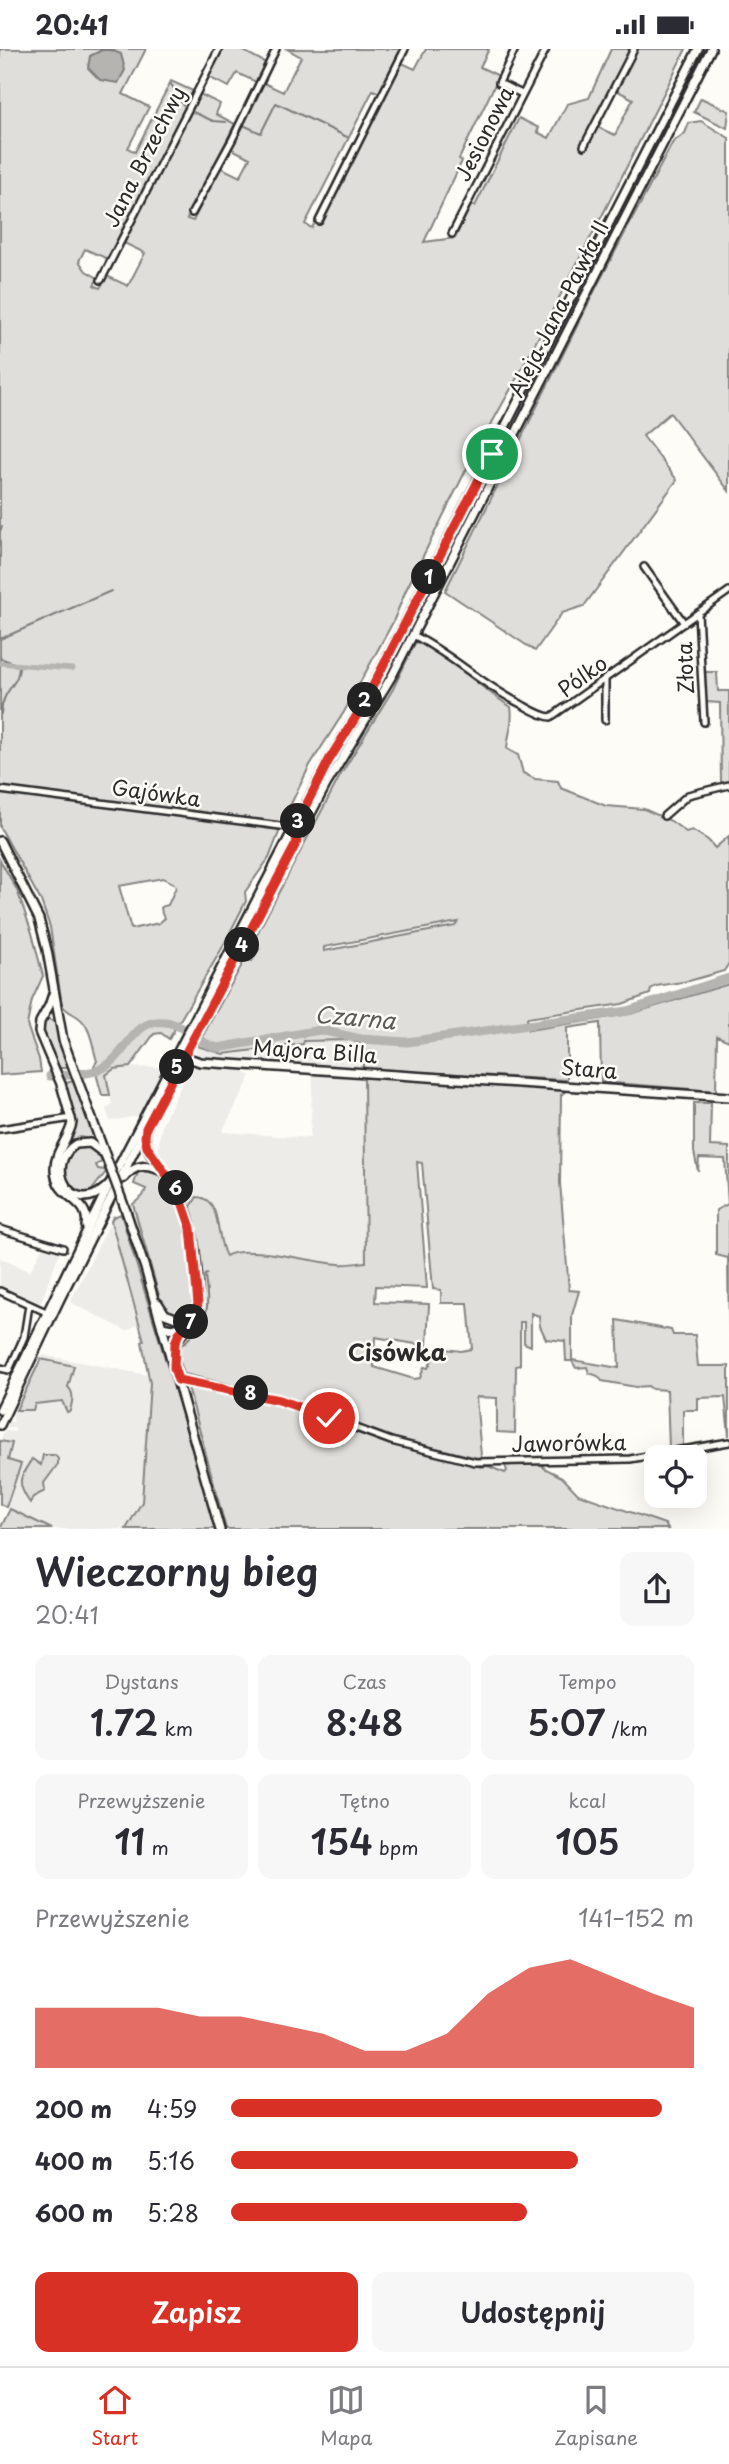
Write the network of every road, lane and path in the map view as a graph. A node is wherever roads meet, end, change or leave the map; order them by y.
1 (219, 49) edge
2 (276, 49) edge
3 (405, 49) edge
4 (515, 49) edge
5 (546, 49) edge
6 (634, 49) edge
7 (698, 49) edge
8 (711, 49) edge
9 (523, 94) junction
10 (584, 146) dead end
11 (191, 213) dead end
12 (319, 221) dead end
13 (452, 234) dead end
14 (101, 280) dead end
15 (644, 567) dead end
16 (729, 591) edge
17 (698, 613) junction
18 (684, 623) junction
19 (413, 635) junction
20 (605, 680) junction
21 (605, 720) dead end
22 (704, 722) dead end
23 (729, 785) edge
24 (0, 790) edge
25 (304, 809) junction
26 (664, 816) dead end
27 (279, 826) junction
28 (294, 829) junction
29 (0, 841) edge
30 (297, 842) junction
31 (286, 844) junction
32 (55, 989) junction
33 (59, 1018) junction
34 (42, 1019) junction
35 (195, 1026) junction
36 (187, 1040) junction
37 (183, 1056) junction
38 (447, 1079) joint
39 (729, 1097) edge
40 (72, 1118) junction
41 (146, 1128) junction
42 (0, 1129) edge
43 (106, 1157) junction
44 (163, 1172) junction
45 (110, 1183) junction
46 (113, 1194) junction
47 (2, 1229) edge
48 (0, 1237) edge
49 (82, 1240) junction
50 (63, 1248) dead end
51 (0, 1291) edge
52 (152, 1293) junction
53 (29, 1305) junction
54 (46, 1312) junction
55 (185, 1322) junction
56 (162, 1327) junction
57 (0, 1368) edge
58 (174, 1368) junction
59 (178, 1380) junction
60 (0, 1410) edge
61 (0, 1425) edge
62 (729, 1442) edge
63 (220, 1529) edge

1 - 14 street, Jana Brzechwy
2 - 11 street
3 - 12 street
4 - 9 street
5 - 9 street, Jesionowa
6 - 10 street
7 - 25 main road, Aleja Jana Pawła II
8 - 19 main road, Aleja Jana Pawła II
9 - 13 street, Jesionowa
15 - 18 street
16 - 17 street, Pólko
17 - 18 street, Pólko
17 - 22 street, Złota
18 - 20 street, Pólko
19 - 20 street, Pólko
19 - 30 main road, Aleja Jana Pawła II
20 - 21 street
23 - 26 street
24 - 27 street, Gajówka
25 - 27 street
25 - 28 main road, Aleja Jana Pawła II
27 - 28 street, Gajówka
27 - 31 street
28 - 30 street
28 - 31 main road, Aleja Jana Pawła II
29 - 32 main road
30 - 35 main road, Aleja Jana Pawła II
31 - 35 main road, Aleja Jana Pawła II
32 - 33 main road
32 - 34 main road
33 - 34 main road
33 - 43 main road
34 - 40 main road
35 - 36 main road
36 - 37 main road
36 - 45 main road
37 - 38 main road, Majora Billa
37 - 41 main road
38 - 39 main road, Stara
40 - 42 street
40 - 49 main road
41 - 44 main road
41 - 46 main road
43 - 45 main road
43 - 52 main road, bridge
44 - 46 main road
44 - 55 main road
45 - 49 main road
46 - 61 main road
47 - 48 street
47 - 50 street
49 - 54 main road
51 - 53 street
52 - 55 main road
52 - 56 main road
53 - 54 street
53 - 57 street
54 - 60 main road
55 - 56 main road
55 - 58 main road
56 - 58 main road
58 - 59 main road
59 - 62 street, Jaworówka
59 - 63 main road

